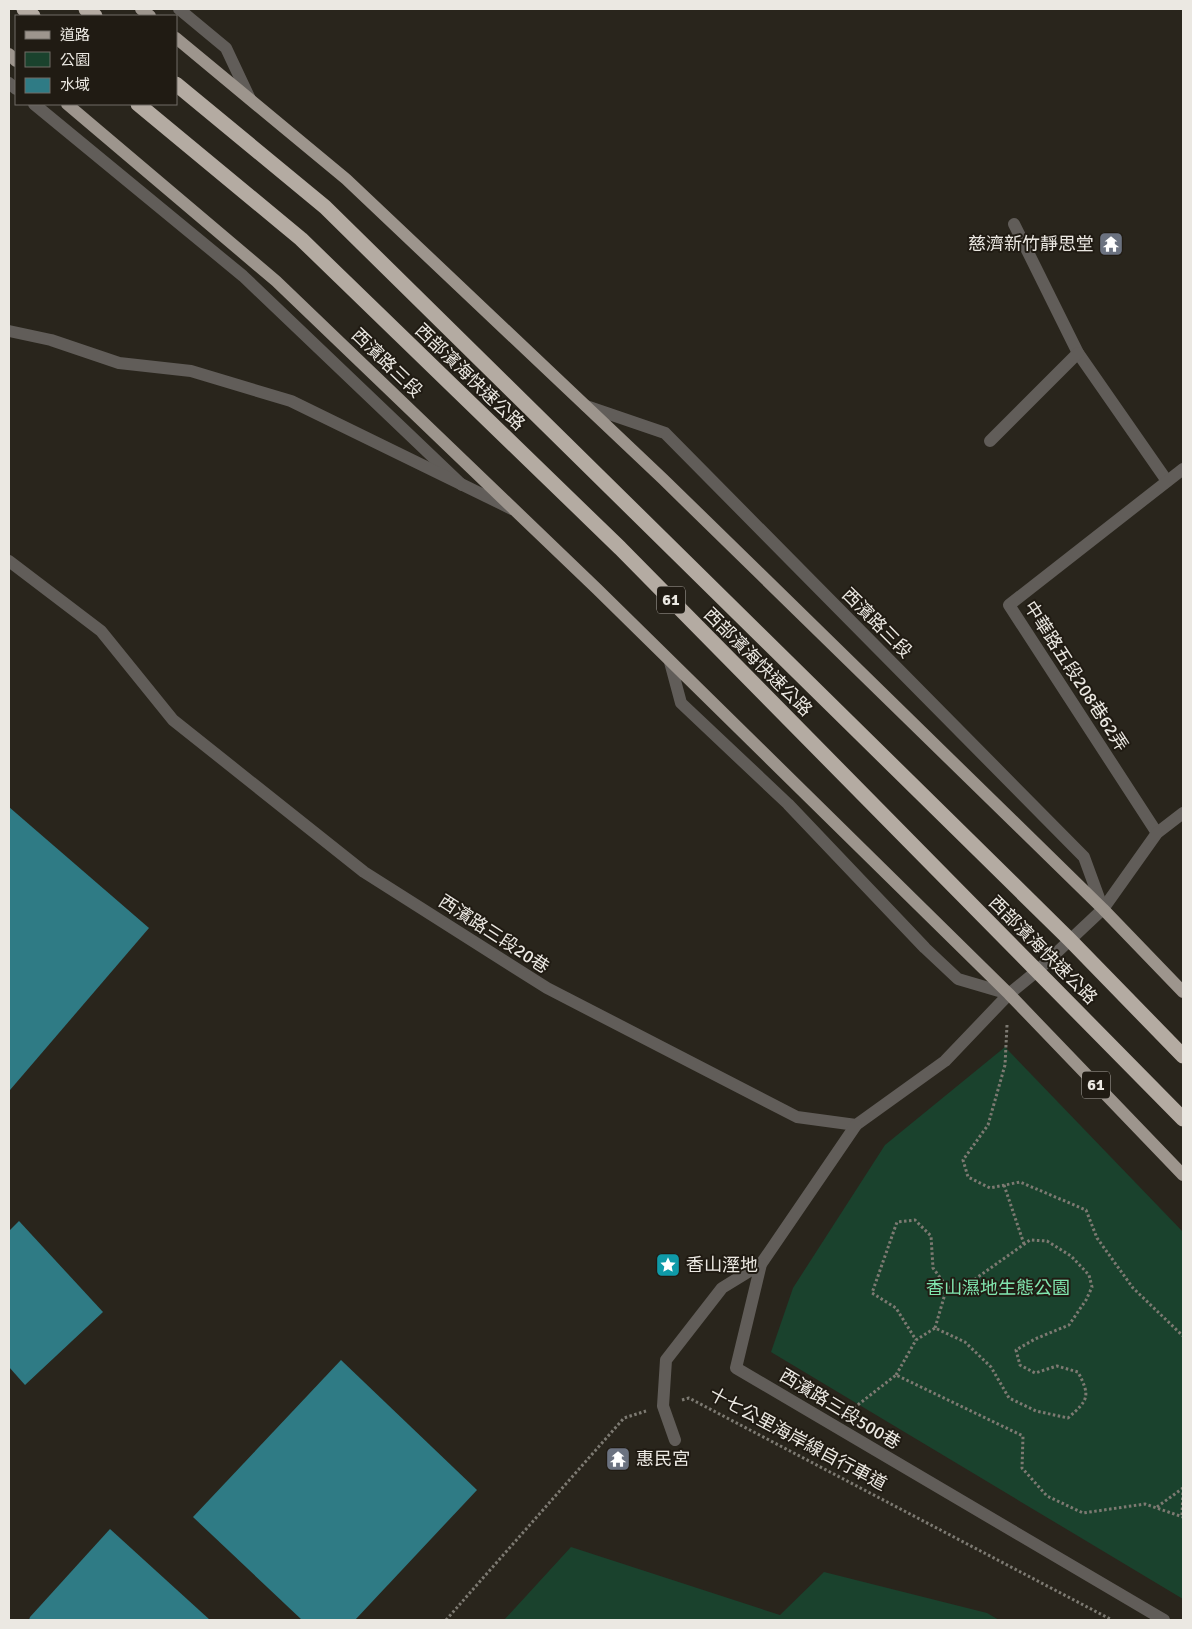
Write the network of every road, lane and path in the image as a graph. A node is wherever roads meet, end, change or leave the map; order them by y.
1 (180, 9) edge
2 (178, 40) edge
3 (178, 86) edge
4 (250, 99) junction
5 (35, 105) edge
6 (68, 105) edge
7 (139, 105) edge
8 (1014, 224) dead end
9 (9, 331) edge
10 (1078, 354) junction
11 (586, 406) junction
12 (990, 441) dead end
13 (1183, 469) edge
14 (1167, 481) junction
15 (462, 485) junction
16 (516, 511) junction
17 (9, 561) edge
18 (670, 662) junction
19 (1183, 813) edge
20 (1157, 833) junction
21 (1103, 909) junction
22 (1070, 940) junction
23 (1037, 971) junction
24 (1183, 992) edge
25 (1009, 994) junction
26 (1183, 1056) edge
27 (1183, 1118) edge
28 (856, 1125) junction
29 (1183, 1175) edge
30 (1004, 1185) junction
31 (1024, 1244) junction
32 (761, 1264) junction
33 (947, 1287) junction
34 (935, 1328) junction
35 (1183, 1336) edge
36 (916, 1340) junction
37 (896, 1375) junction
38 (663, 1406) junction
39 (832, 1425) junction
40 (675, 1440) dead end
41 (1183, 1489) edge
42 (1156, 1508) junction
43 (1183, 1516) edge
44 (446, 1620) edge
45 (1112, 1620) edge
46 (1164, 1620) edge

1 - 4 street, 西濱路三段
2 - 4 main road, 西濱路三段
3 - 22 highway, 西部濱海快速公路 / 61
4 - 11 main road, 西濱路三段
5 - 15 street, 西濱路三段
6 - 16 main road, 西濱路三段 / 61
7 - 23 highway, 西部濱海快速公路 / 61
8 - 10 street
9 - 15 street
10 - 12 street
10 - 14 street
11 - 21 main road, 西濱路三段
11 - 21 street, 西濱路三段
13 - 14 street, 中華路五段208巷62弄
14 - 20 street, 中華路五段208巷62弄
15 - 16 street
16 - 18 main road, 西濱路三段 / 61
17 - 28 street, 西濱路三段20巷
18 - 25 main road, 西濱路三段 / 61
18 - 25 street, 西濱路三段
19 - 20 street
20 - 21 street
21 - 22 street
21 - 24 main road, 西濱路三段
22 - 23 street
22 - 26 highway, 西部濱海快速公路 / 61
23 - 25 street
23 - 27 highway, 西部濱海快速公路 / 61
25 - 28 street
25 - 29 main road, 西濱路三段 / 61
25 - 30 path
28 - 32 street, 西濱路三段500巷
30 - 31 path
30 - 35 path
31 - 33 path
31 - 34 path
32 - 38 street
32 - 39 street, 西濱路三段500巷
33 - 34 path
33 - 36 path
34 - 36 path
36 - 37 path
37 - 39 path
37 - 42 path
38 - 40 street
38 - 44 path, 十七公里海岸線自行車道
38 - 45 path, 十七公里海岸線自行車道
39 - 46 street, 西濱路三段500巷
41 - 42 path
41 - 43 path
42 - 43 path

